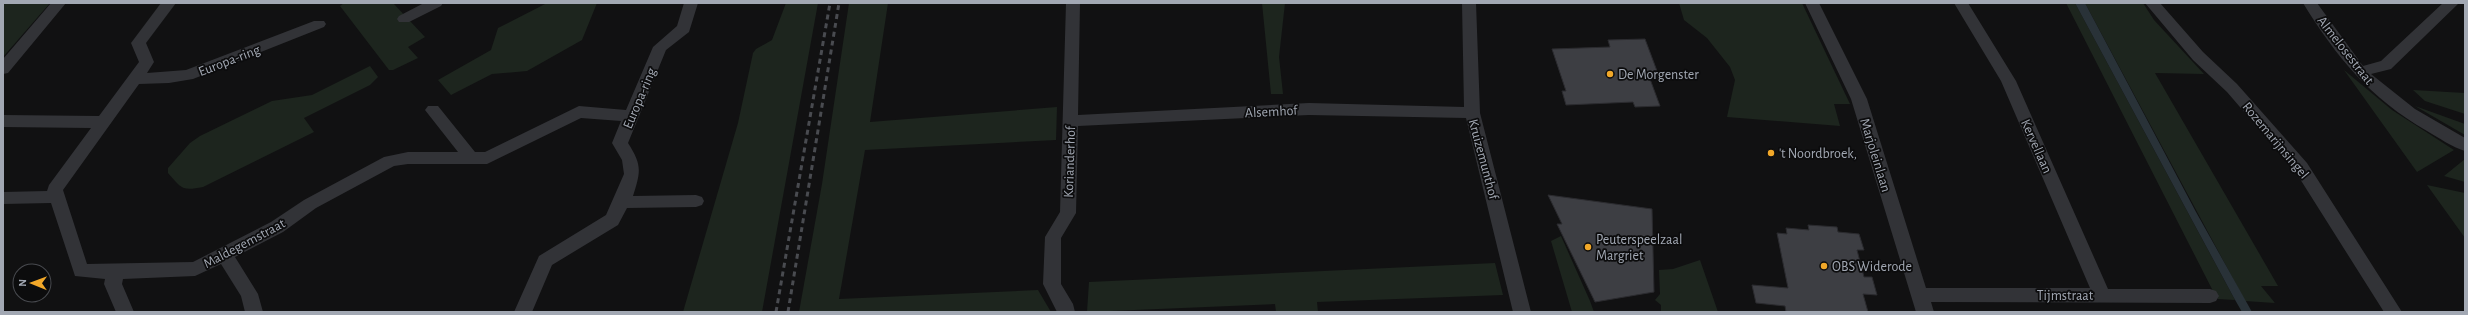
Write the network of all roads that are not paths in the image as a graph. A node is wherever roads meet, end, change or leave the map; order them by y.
1 (59, 3) edge
2 (169, 3) edge
3 (436, 3) edge
4 (691, 3) edge
5 (1073, 3) edge
6 (1469, 3) edge
7 (1812, 3) edge
8 (1961, 3) edge
9 (2152, 3) edge
10 (2310, 3) edge
11 (2452, 3) edge
12 (404, 19) dead end
13 (320, 24) dead end
14 (3, 69) edge
15 (2360, 72) junction
16 (134, 79) junction
17 (433, 110) dead end
18 (1472, 113) junction
19 (632, 116) junction
20 (3, 121) edge
21 (1071, 121) junction
22 (103, 122) junction
23 (2465, 146) edge
24 (465, 158) junction
25 (57, 197) junction
26 (3, 198) edge
27 (696, 201) dead end
28 (622, 202) junction
29 (224, 254) junction
30 (115, 272) junction
31 (1920, 295) junction
32 (2102, 295) junction
33 (2210, 296) dead end
34 (125, 312) edge
35 (254, 312) edge
36 (523, 312) edge
37 (1066, 312) edge
38 (1522, 312) edge
39 (1925, 312) edge
40 (2393, 312) edge

1 - 14 street
2 - 16 street
3 - 12 street
4 - 19 street, Europa-ring
5 - 21 street, Korianderhof
6 - 18 street, Kruizemunthof
7 - 31 street, Marjoleinlaan
8 - 32 street, Kervellaan
9 - 40 street, Rozemarijnsingel
10 - 15 street, Almelosestraat
11 - 15 street
13 - 16 street, Europa-ring
15 - 23 street, Almelosestraat
16 - 22 street
17 - 24 street
18 - 21 street, Alsemhof
18 - 38 street, Kruizemunthof
19 - 24 street, Maldegemstraat
19 - 28 street, Europa-ring
20 - 22 street
21 - 37 street, Korianderhof
22 - 25 street
24 - 29 street, Maldegemstraat
25 - 26 street
25 - 30 street, Maldegemstraat
27 - 28 street
28 - 36 street, Europa-ring
29 - 30 street, Maldegemstraat
29 - 35 street
30 - 34 street
31 - 32 street, Tijmstraat
31 - 39 street, Marjoleinlaan
32 - 33 street, Tijmstraat

